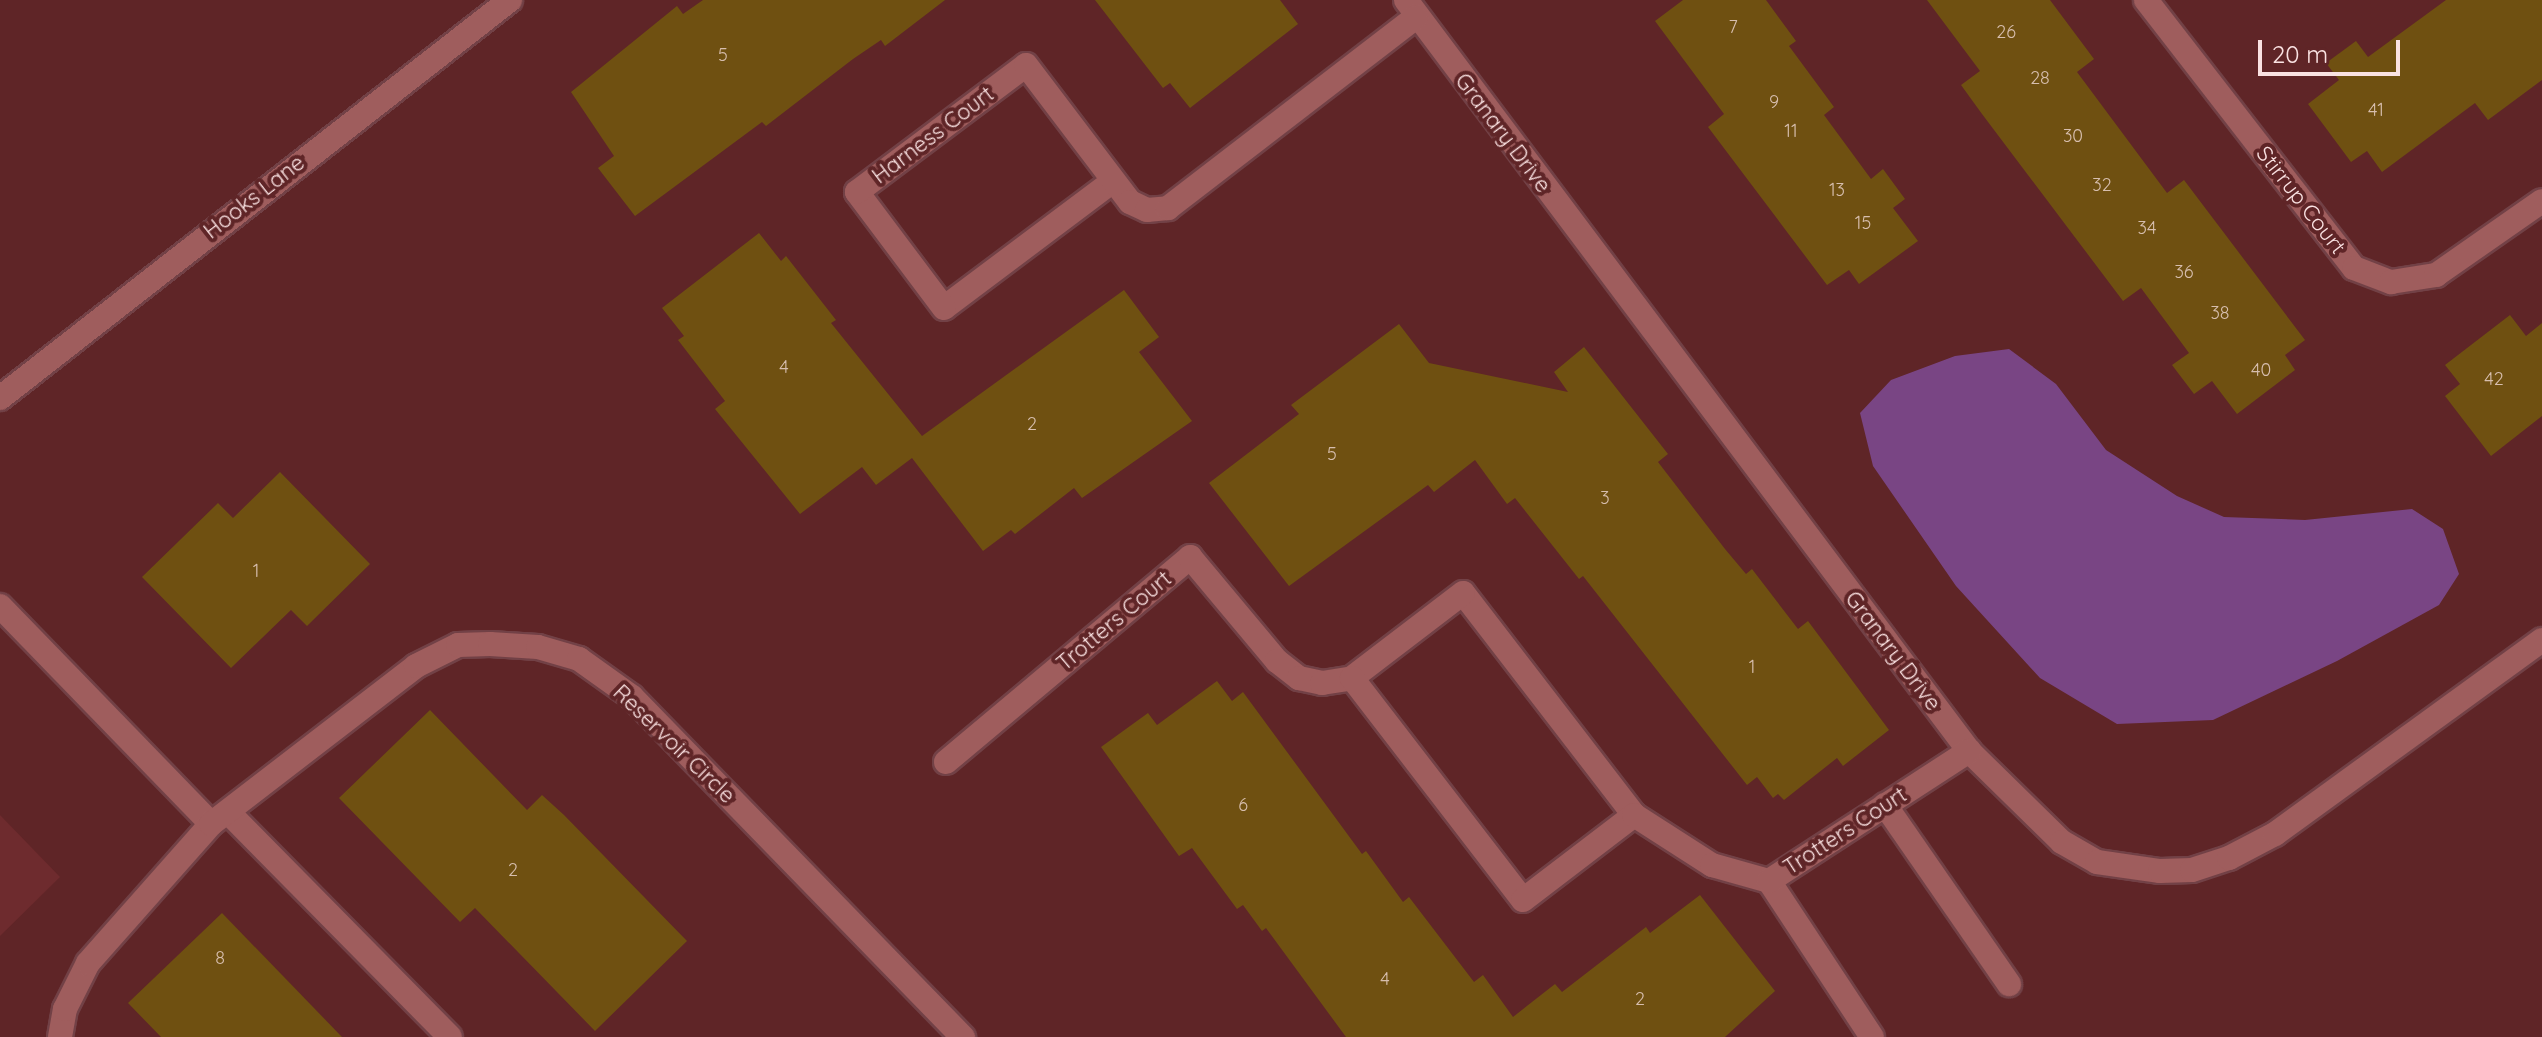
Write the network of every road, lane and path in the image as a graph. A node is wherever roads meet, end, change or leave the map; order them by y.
1 (510, 0) edge
2 (2146, 0) edge
3 (1411, 8) edge
4 (1113, 181) junction
5 (2542, 201) edge
6 (0, 398) edge
7 (0, 606) edge
8 (2542, 640) edge
9 (1352, 678) junction
10 (1969, 751) junction
11 (946, 762) dead end
12 (1885, 805) junction
13 (1634, 815) junction
14 (220, 818) junction
15 (1769, 881) junction
16 (2009, 984) dead end
17 (60, 1037) edge
18 (450, 1037) edge
19 (963, 1037) edge
20 (1872, 1037) edge

1 - 6 street, Hooks Lane
2 - 5 street, Stirrup Court
3 - 4 street, Harness Court
3 - 10 street, Granary Drive
4 - 4 street, Harness Court
7 - 14 street
8 - 10 street, Granary Drive
9 - 11 street, Trotters Court
9 - 13 street
9 - 13 street, Trotters Court
10 - 12 street, Trotters Court
12 - 15 street, Trotters Court
12 - 16 street
13 - 15 street, Trotters Court
14 - 17 street, Reservoir Circle
14 - 18 street
14 - 19 street, Reservoir Circle
15 - 20 street

